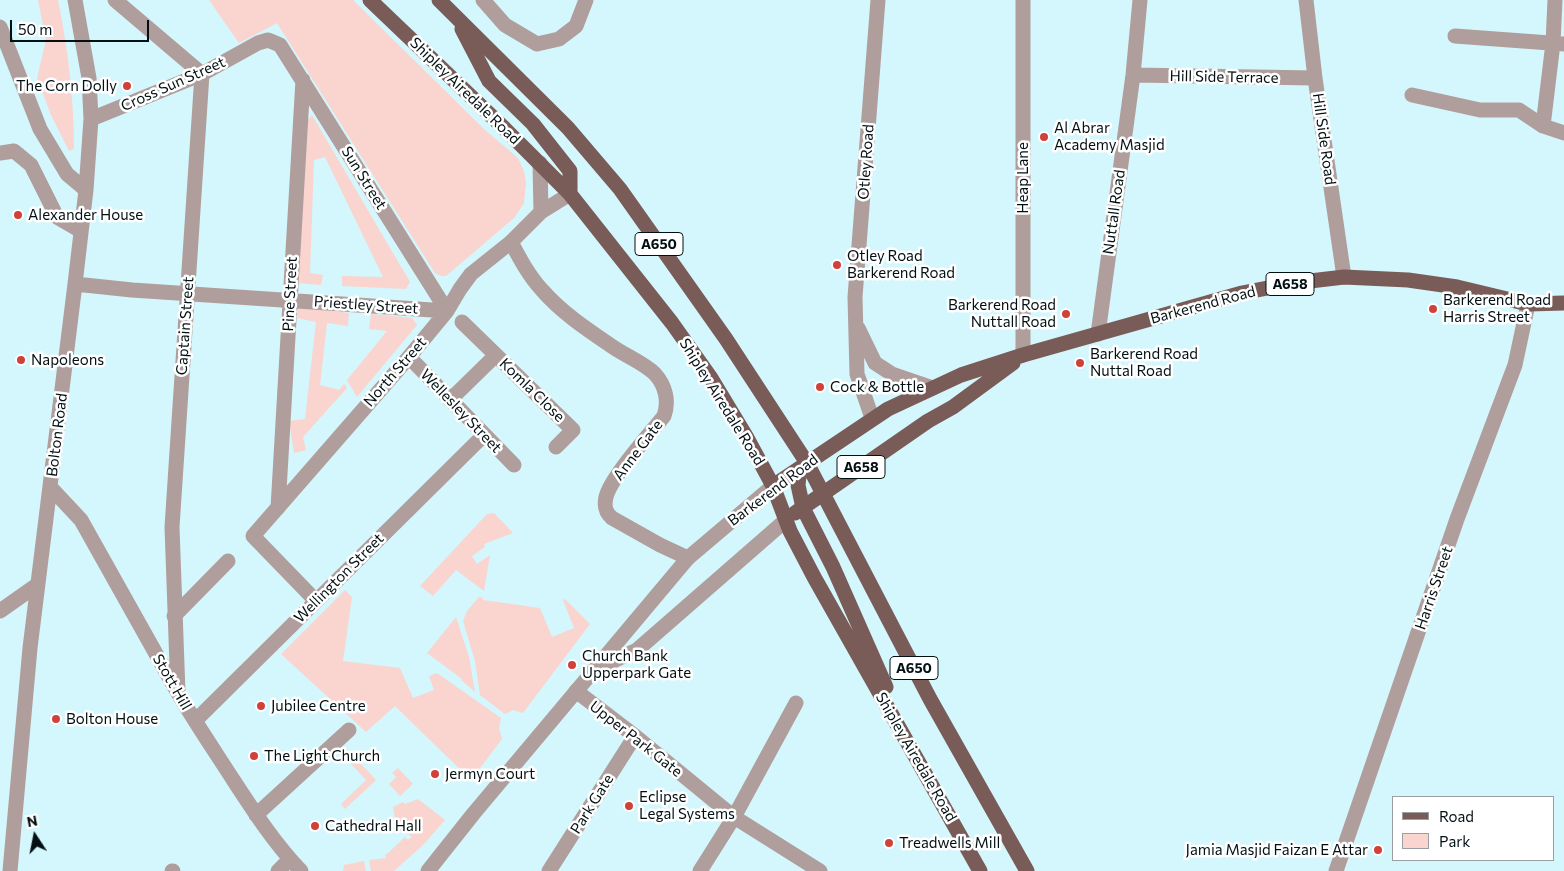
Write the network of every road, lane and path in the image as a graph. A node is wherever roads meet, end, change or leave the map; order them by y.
1 (75, 0) edge
2 (115, 0) edge
3 (370, 0) edge
4 (438, 0) edge
5 (483, 0) edge
6 (586, 0) edge
7 (878, 0) edge
8 (1023, 0) edge
9 (1140, 0) edge
10 (1306, 0) edge
11 (1555, 0) edge
12 (456, 17) junction
13 (0, 27) edge
14 (1455, 36) dead end
15 (1559, 44) edge
16 (280, 45) joint
17 (202, 74) junction
18 (1133, 74) junction
19 (1315, 78) junction
20 (303, 80) junction
21 (1412, 95) dead end
22 (91, 119) junction
23 (1543, 126) junction
24 (1564, 133) edge
25 (0, 153) edge
26 (540, 162) junction
27 (86, 190) junction
28 (570, 194) junction
29 (541, 212) junction
30 (81, 231) junction
31 (511, 242) junction
32 (1344, 277) junction
33 (75, 284) junction
34 (187, 293) junction
35 (290, 300) junction
36 (1564, 303) edge
37 (1528, 304) junction
38 (447, 311) junction
39 (462, 322) dead end
40 (856, 324) junction
41 (1098, 334) junction
42 (496, 355) junction
43 (1023, 355) junction
44 (409, 357) junction
45 (933, 388) junction
46 (450, 400) junction
47 (872, 418) junction
48 (484, 434) junction
49 (556, 447) dead end
50 (807, 462) junction
51 (514, 465) dead end
52 (773, 486) junction
53 (51, 488) junction
54 (824, 494) junction
55 (278, 508) junction
56 (804, 508) junction
57 (786, 520) junction
58 (688, 558) junction
59 (228, 561) dead end
60 (37, 586) junction
61 (316, 601) junction
62 (0, 611) edge
63 (174, 616) junction
64 (592, 671) junction
65 (576, 691) junction
66 (178, 693) junction
67 (796, 703) dead end
68 (195, 721) junction
69 (349, 730) dead end
70 (635, 736) junction
71 (916, 758) junction
72 (256, 815) junction
73 (734, 817) junction
74 (290, 859) junction
75 (10, 871) edge
76 (278, 871) edge
77 (301, 871) edge
78 (428, 871) edge
79 (549, 871) edge
80 (700, 871) edge
81 (820, 871) edge
82 (980, 871) edge
83 (1027, 871) edge
84 (1336, 871) edge

1 - 22 street, Bolton Road
2 - 17 street
3 - 26 main road, Shipley Airedale Road / A650
4 - 12 main road, A650
5 - 6 street
7 - 40 street, Otley Road
8 - 43 street, Heap Lane
9 - 18 street, Nuttall Road
10 - 19 street, Hill Side Road
11 - 15 street
12 - 28 main road
12 - 50 main road, A650
13 - 27 street
14 - 15 street
15 - 23 street
16 - 17 street, Cross Sun Street
16 - 20 street, Sun Street
17 - 22 street, Cross Sun Street
17 - 34 street, Captain Street
18 - 19 street, Hill Side Terrace
18 - 41 street, Nuttall Road
19 - 32 street, Hill Side Road
20 - 35 street, Pine Street
20 - 38 street, Sun Street
21 - 23 street
22 - 27 street, Bolton Road
23 - 24 street
25 - 30 street
26 - 28 main road, Shipley Airedale Road / A650
26 - 29 street
27 - 30 street, Bolton Road
28 - 29 street, North Street
28 - 52 main road, Shipley Airedale Road / A650
29 - 31 street, North Street
30 - 33 street, Bolton Road
31 - 38 street, North Street
31 - 58 street, Anne Gate
32 - 37 main road, Barkerend Road / A658
32 - 41 main road, Barkerend Road / A658
33 - 34 street, Priestley Street
33 - 53 street, Bolton Road
34 - 35 street, Priestley Street
34 - 63 street, Captain Street
35 - 38 street, Priestley Street
35 - 55 street, Pine Street
36 - 37 main road, Barkerend Road / A658
37 - 84 street, Harris Street
38 - 44 street, North Street
39 - 42 street, Komla Close
40 - 45 street, Otley Road
40 - 47 street, Otley Road
41 - 43 main road, Barkerend Road / A658
42 - 46 street, Komla Close
42 - 49 street, Komla Close
43 - 45 main road, Barkerend Road / A658
43 - 54 main road, Barkerend Road / A658
44 - 46 street, Wellesley Street
44 - 55 street, North Street
45 - 47 main road, Barkerend Road / A658
46 - 48 street, Wellesley Street
47 - 50 main road, Barkerend Road / A658
48 - 51 street, Wellesley Street
48 - 61 street, Wellington Street
50 - 52 main road, Barkerend Road / A658
50 - 54 main road, A650
50 - 56 main road
52 - 57 main road, Shipley Airedale Road / A650
52 - 58 street, Barkerend Road
53 - 60 street, Bolton Road
53 - 66 street, Stott Hill
54 - 56 main road, Barkerend Road / A658
54 - 83 main road, A650
55 - 61 street, North Street
56 - 57 main road, Barkerend Road / A658
56 - 71 main road
57 - 64 street, Barkerend Road
57 - 71 main road, Shipley Airedale Road / A650
58 - 64 street, Barkerend Road
59 - 63 street
60 - 62 street
60 - 75 street, Bolton Road
61 - 68 street, Wellington Street
63 - 66 street, Captain Street
64 - 65 street, Barkerend Road
65 - 70 street, Upper Park Gate
65 - 78 street, Barkerend Road
66 - 68 street, Stott Hill
67 - 73 street
68 - 72 street, Stott Hill
69 - 72 street
70 - 73 street, Upper Park Gate
70 - 79 street, Park Gate
71 - 82 main road, Shipley Airedale Road / A650
72 - 74 street, Stott Hill
73 - 80 street
73 - 81 street, Upper Park Gate
74 - 76 street
74 - 77 street, Stott Hill

